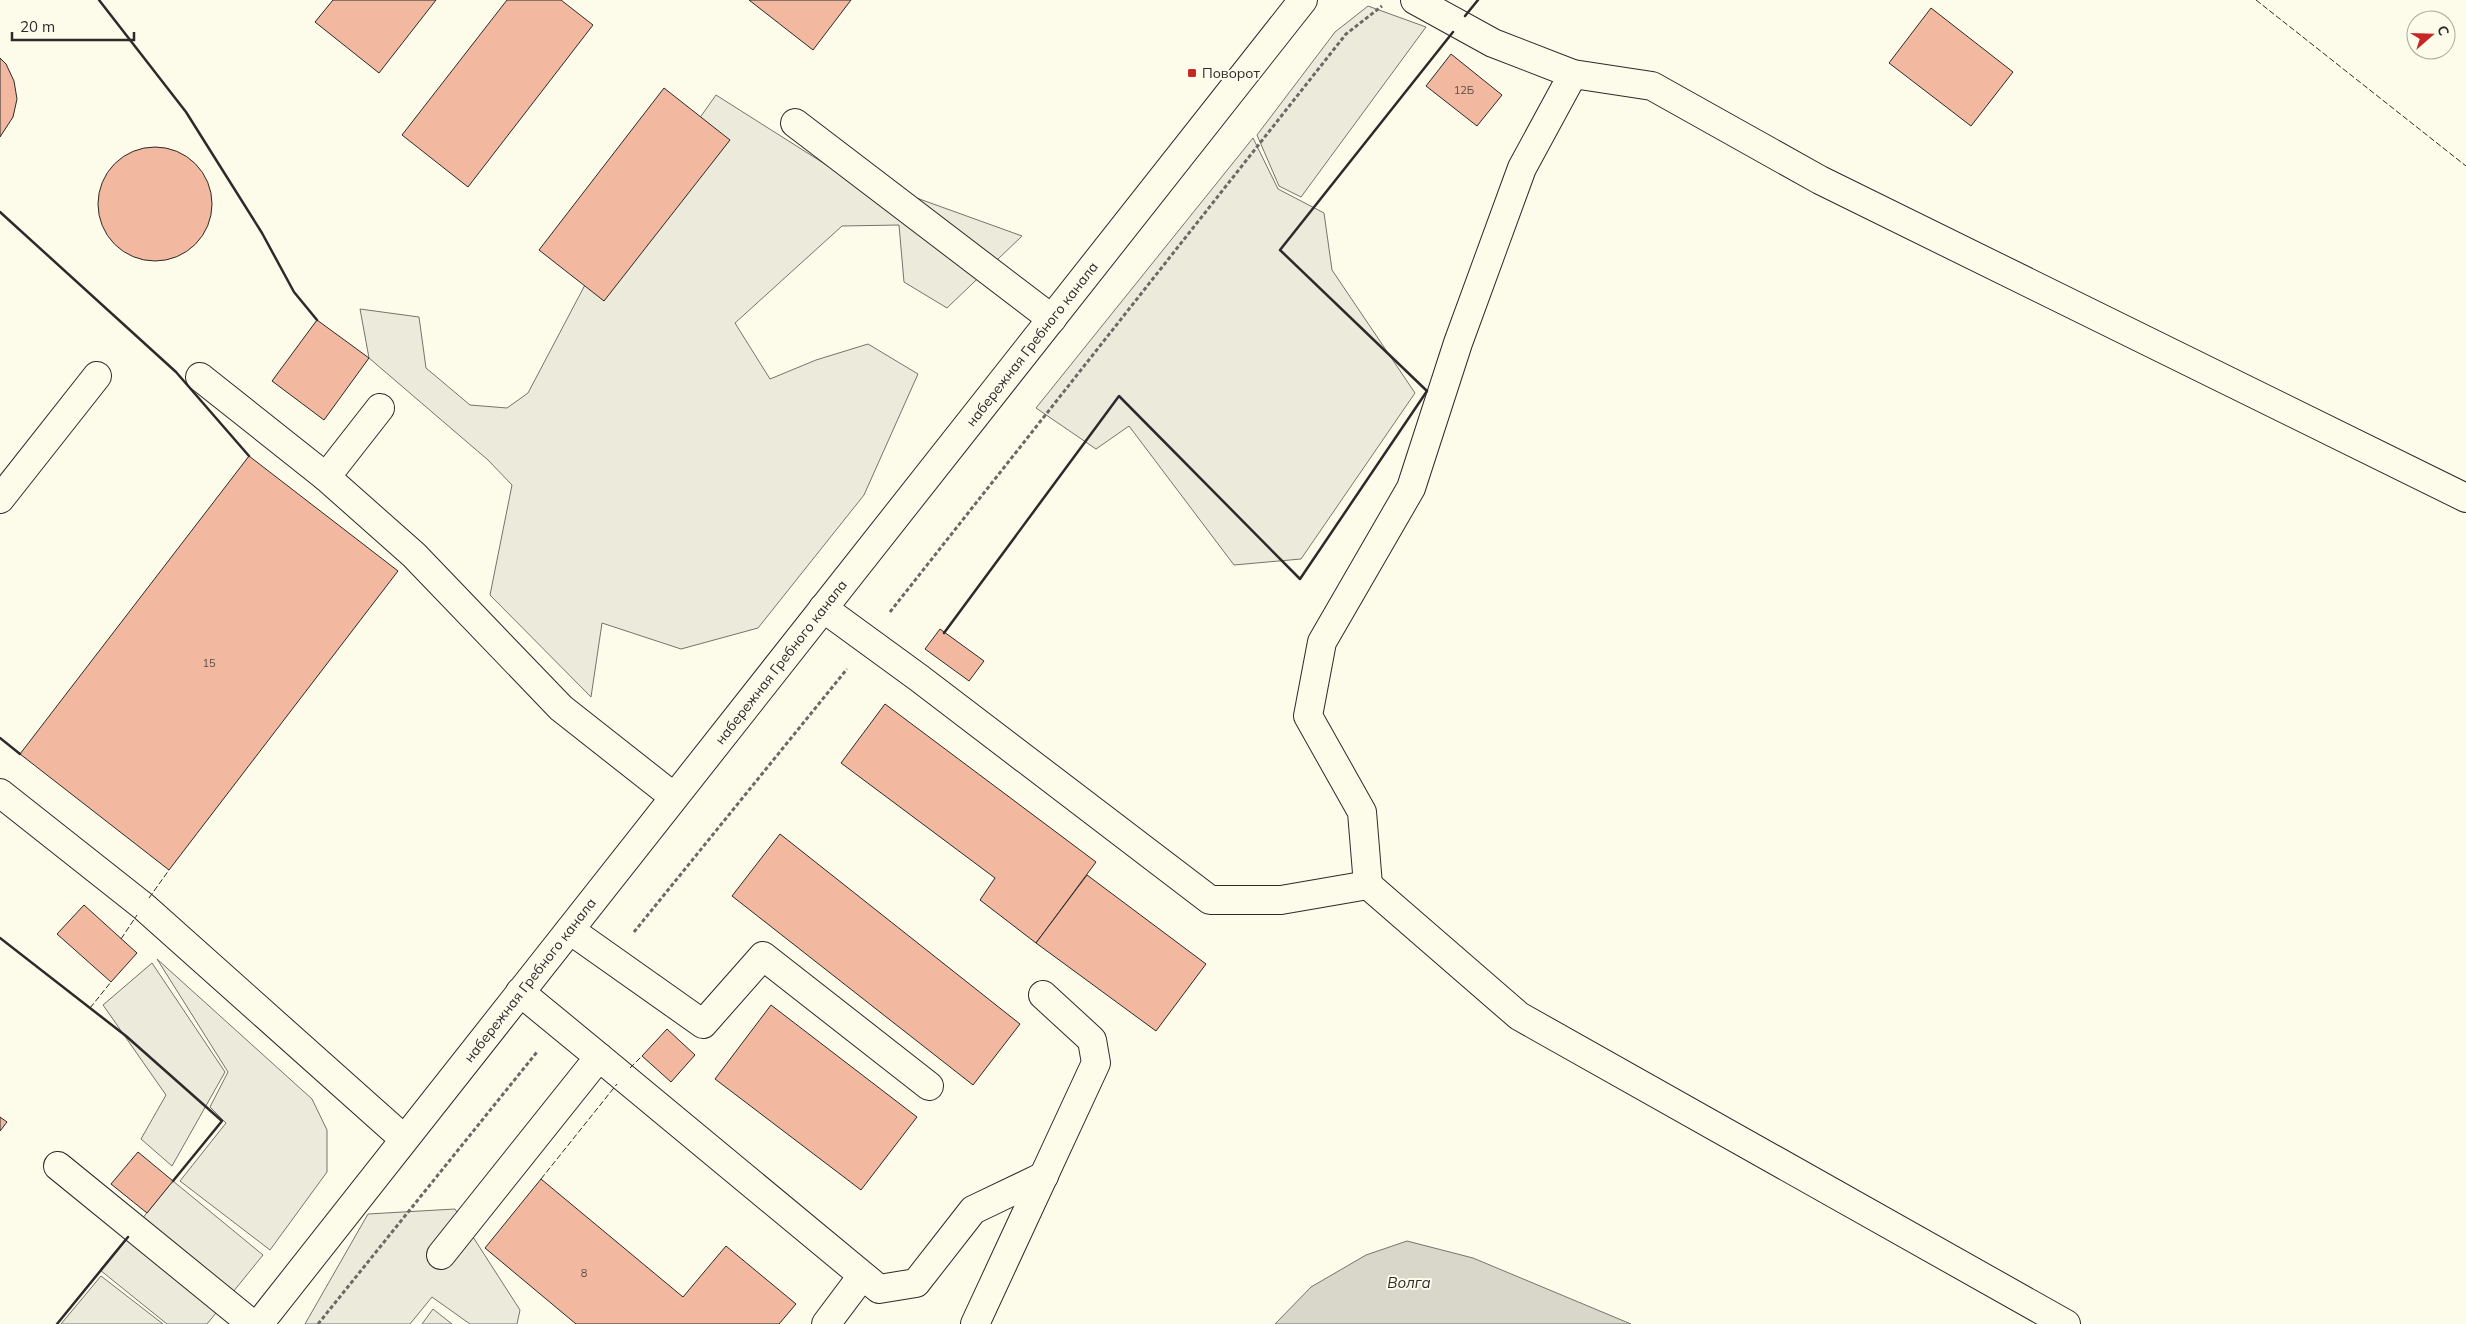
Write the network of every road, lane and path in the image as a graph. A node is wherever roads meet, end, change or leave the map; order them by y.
1 (1303, 0) edge
2 (1415, 0) edge
3 (1573, 74) junction
4 (795, 123) dead end
5 (1052, 319) junction
6 (97, 376) dead end
7 (200, 377) dead end
8 (380, 408) dead end
9 (326, 477) junction
10 (2466, 498) edge
11 (0, 499) edge
12 (823, 608) junction
13 (0, 793) edge
14 (674, 797) junction
15 (1368, 884) junction
16 (570, 930) junction
17 (520, 992) junction
18 (1043, 995) dead end
19 (599, 1057) junction
20 (929, 1086) dead end
21 (404, 1139) junction
22 (58, 1166) dead end
23 (1044, 1176) junction
24 (441, 1255) dead end
25 (862, 1276) junction
26 (252, 1324) edge
27 (259, 1324) edge
28 (826, 1324) edge
29 (975, 1324) edge
30 (2066, 1324) edge

1 - 5 street, набережная Гребного канала
2 - 3 street
3 - 10 street
3 - 15 street
4 - 5 street
5 - 12 street, набережная Гребного канала
6 - 11 street
7 - 9 street
8 - 9 street
9 - 14 street
12 - 14 street, набережная Гребного канала
12 - 15 street
13 - 21 street
14 - 16 street, набережная Гребного канала
15 - 30 street
16 - 17 street, набережная Гребного канала
16 - 20 street
17 - 19 street
17 - 21 street, набережная Гребного канала
18 - 23 street
19 - 24 street
19 - 25 street
21 - 27 street, набережная Гребного канала
22 - 26 street
23 - 25 street
23 - 29 street
25 - 28 street

